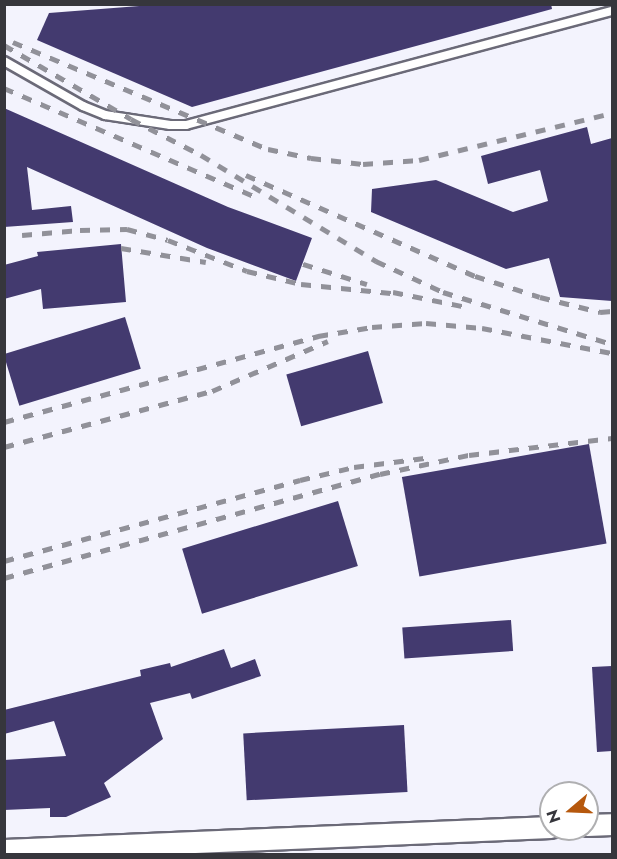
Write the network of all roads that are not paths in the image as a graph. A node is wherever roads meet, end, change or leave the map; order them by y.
1 (612, 11) edge
2 (4, 61) edge
3 (539, 827) edge
4 (4, 850) edge

1 - 2 lane
3 - 4 street

